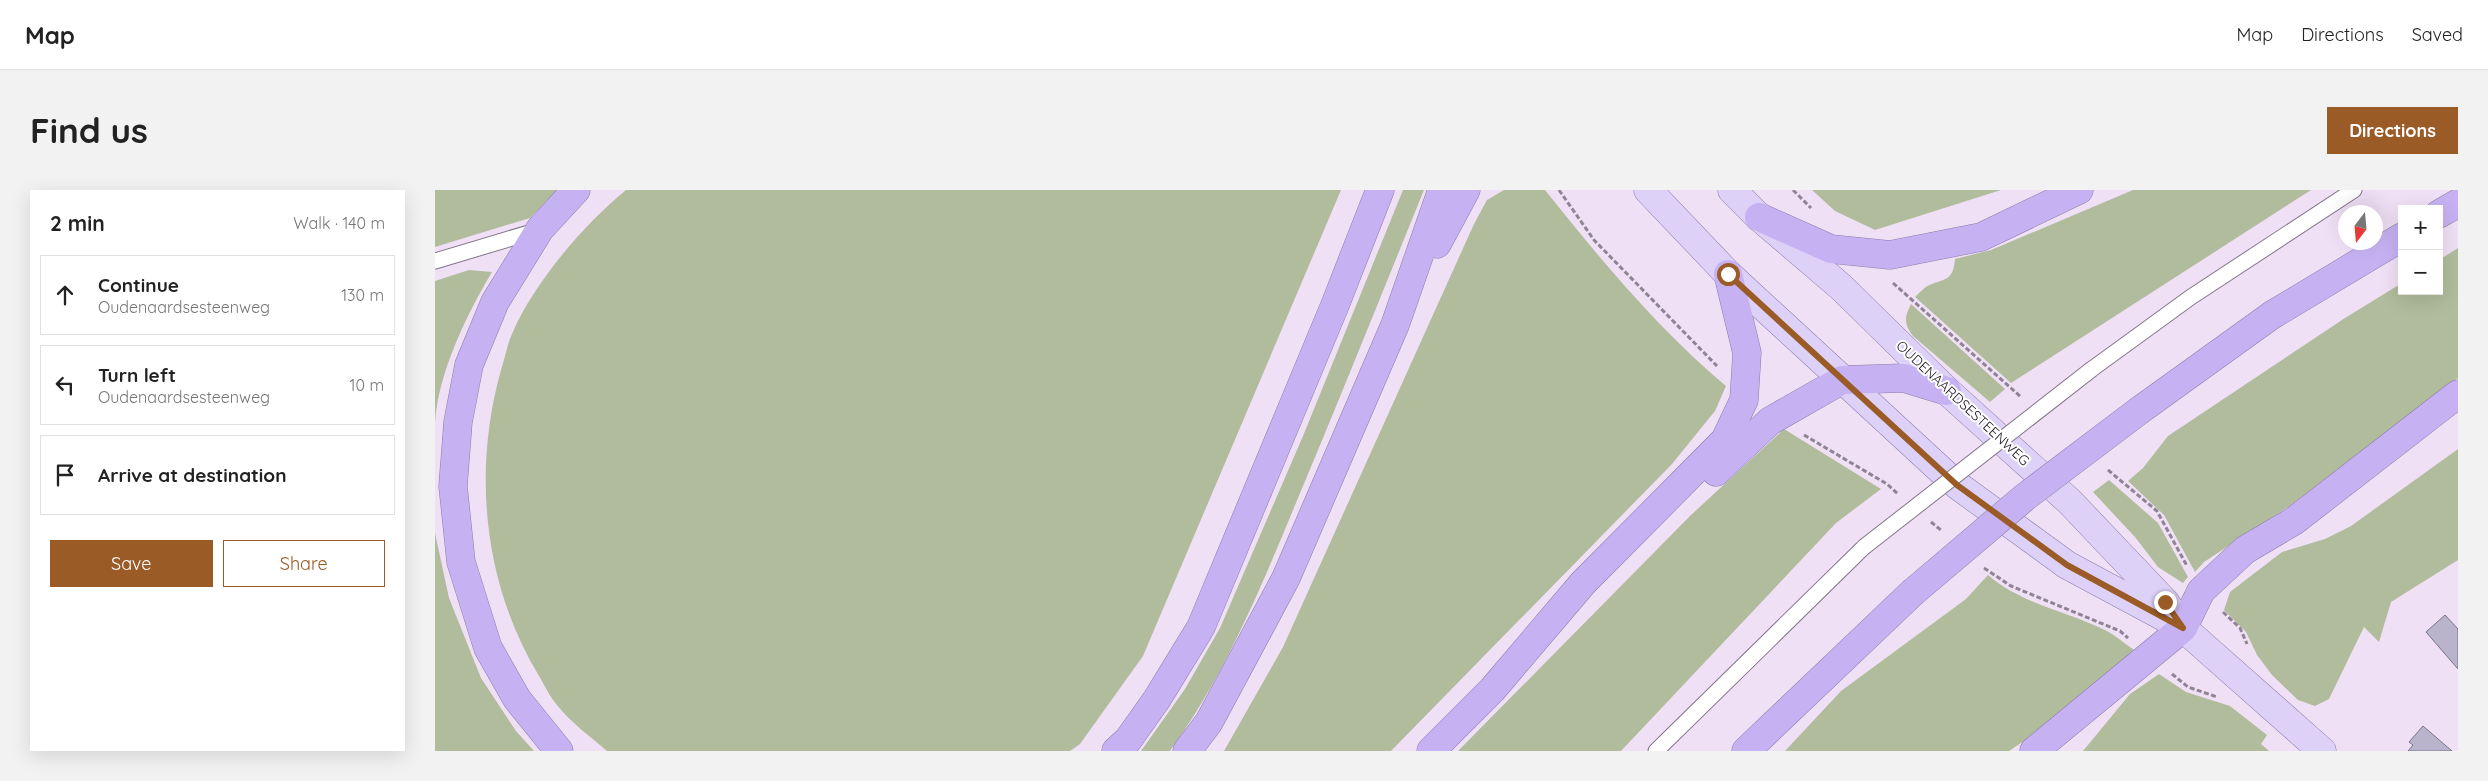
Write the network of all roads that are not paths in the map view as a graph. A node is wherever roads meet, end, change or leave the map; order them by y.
1 (576, 190) edge
2 (1380, 190) edge
3 (1442, 190) edge
4 (1466, 190) edge
5 (1648, 190) edge
6 (1732, 190) edge
7 (2079, 190) edge
8 (2354, 190) edge
9 (2458, 203) edge
10 (2443, 212) edge
11 (1759, 217) junction
12 (539, 229) junction
13 (2398, 239) edge
14 (435, 262) edge
15 (1728, 274) junction
16 (1395, 325) junction
17 (1842, 380) junction
18 (1947, 391) junction
19 (2458, 394) edge
20 (2183, 628) junction
21 (1521, 657) junction
22 (559, 751) edge
23 (1116, 751) edge
24 (1187, 751) edge
25 (1431, 751) edge
26 (1656, 751) edge
27 (1745, 751) edge
28 (2034, 751) edge
29 (2322, 751) edge

1 - 12 highway
2 - 23 highway
3 - 16 highway
4 - 16 highway
5 - 15 main road, OUDENAARDSESTEENWEG
6 - 11 main road, OUDENAARDSESTEENWEG
7 - 11 highway
8 - 26 lane, bridge
9 - 10 highway
11 - 18 main road, OUDENAARDSESTEENWEG
12 - 14 lane
12 - 22 highway
13 - 27 highway, bridge
15 - 17 main road, OUDENAARDSESTEENWEG
15 - 21 highway
16 - 24 highway
17 - 18 highway
17 - 20 main road, OUDENAARDSESTEENWEG
17 - 21 highway
18 - 20 main road, OUDENAARDSESTEENWEG
19 - 20 highway
20 - 28 highway
20 - 29 main road, OUDENAARDSESTEENWEG
21 - 25 highway

